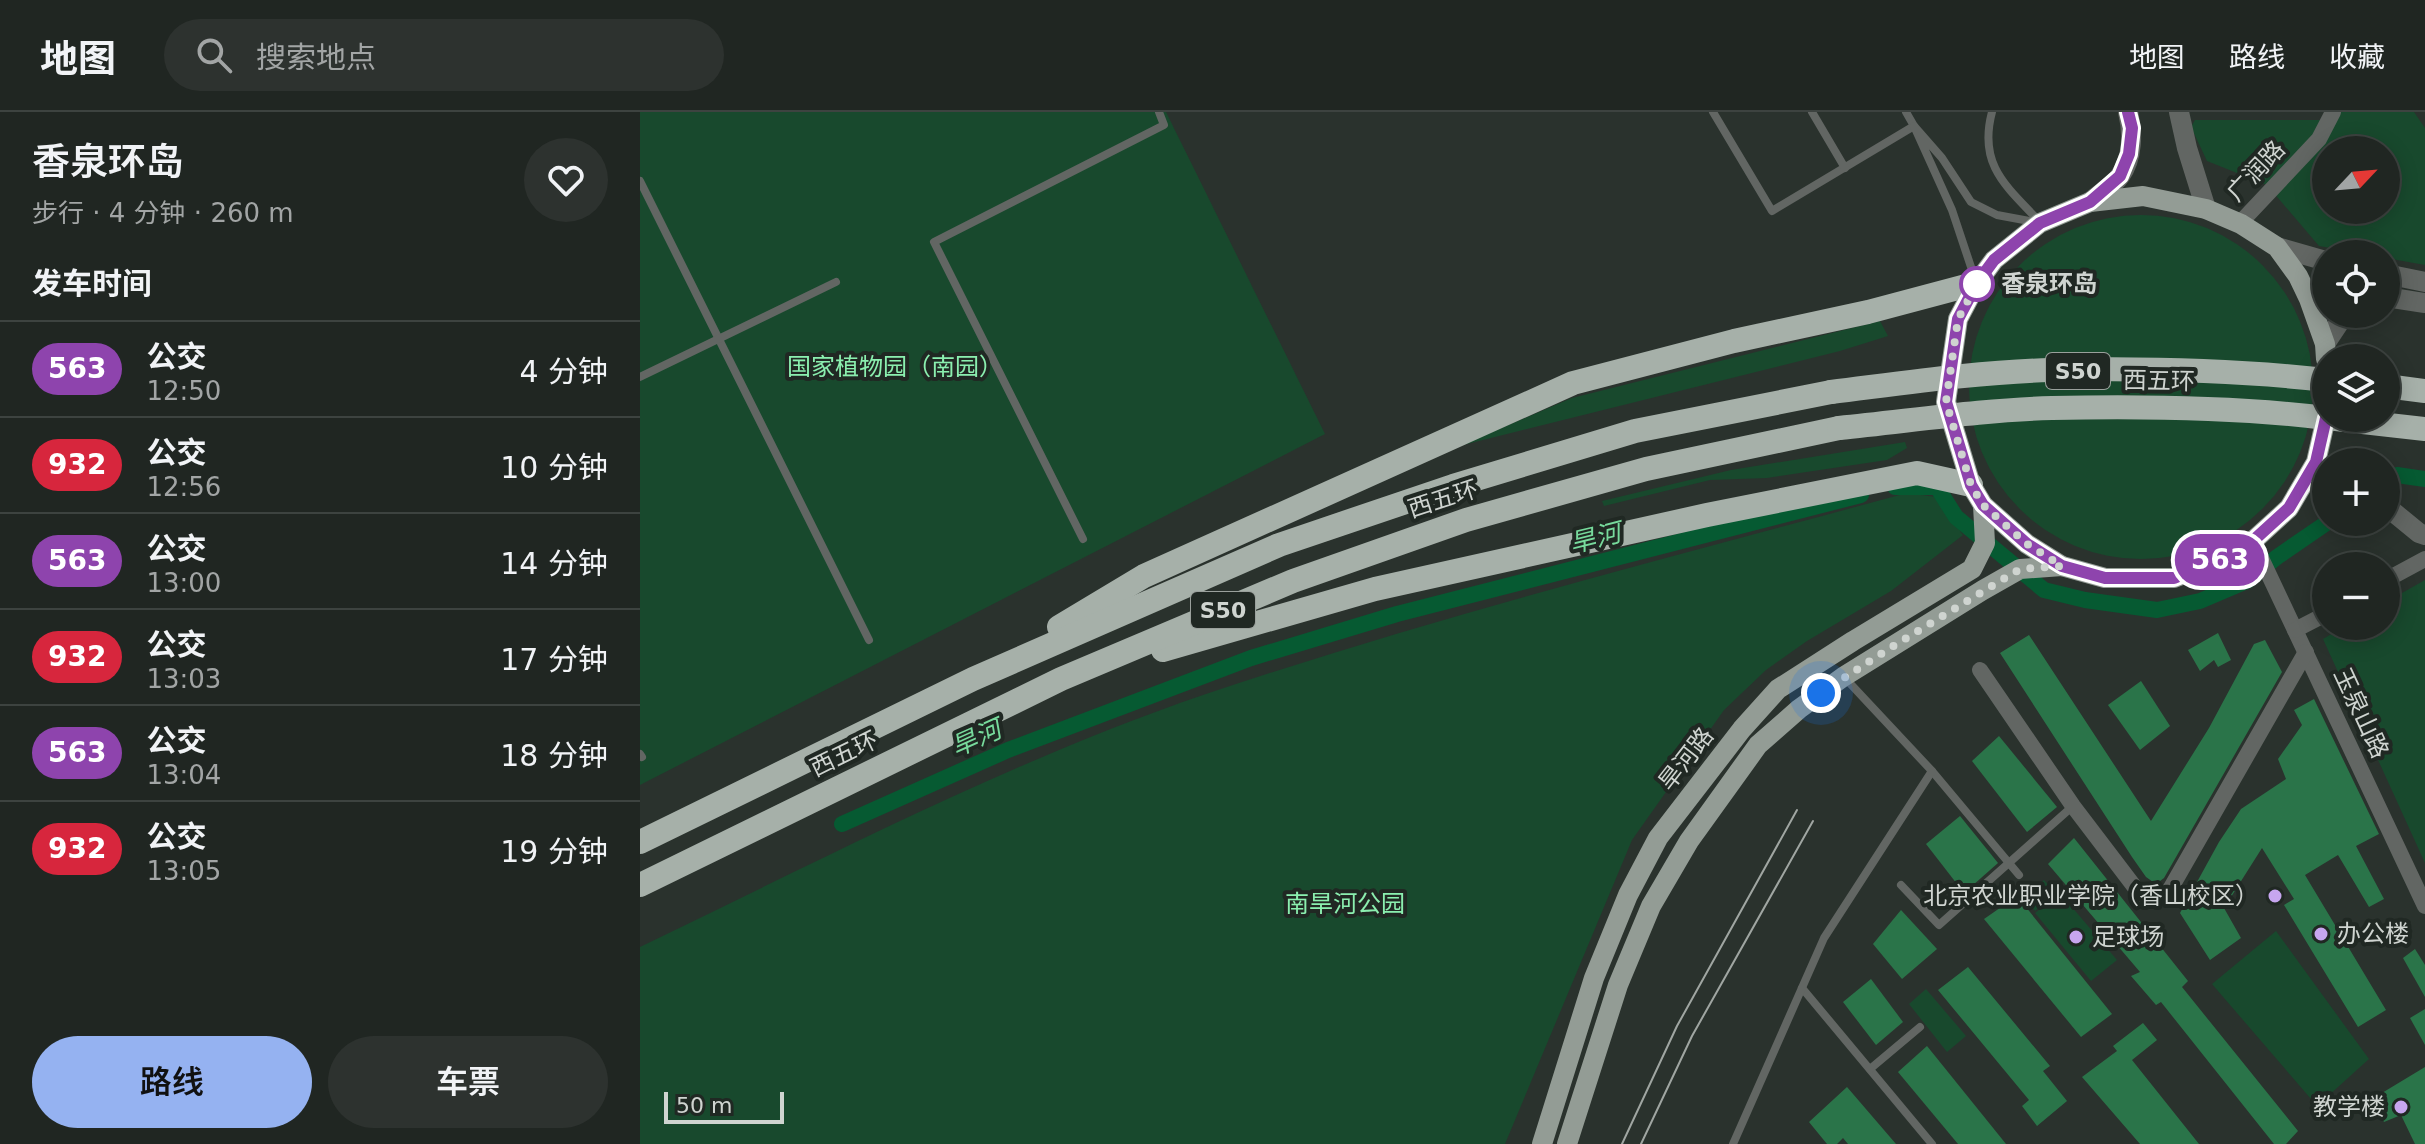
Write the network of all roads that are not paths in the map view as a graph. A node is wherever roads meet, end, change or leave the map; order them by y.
1 (1159, 112) edge
2 (1713, 112) edge
3 (1812, 112) edge
4 (1906, 112) edge
5 (1992, 112) edge
6 (2128, 112) edge
7 (2179, 112) edge
8 (2333, 112) edge
9 (1914, 126) junction
10 (1845, 168) junction
11 (640, 181) edge
12 (2090, 202) junction
13 (2206, 209) junction
14 (2040, 223) junction
15 (2240, 223) junction
16 (2277, 247) junction
17 (2312, 257) edge
18 (836, 282) dead end
19 (2425, 282) edge
20 (1977, 283) junction
21 (2400, 285) edge
22 (2400, 290) edge
23 (2425, 303) edge
24 (719, 340) junction
25 (2323, 344) edge
26 (640, 377) edge
27 (2312, 379) edge
28 (2400, 388) edge
29 (2425, 391) edge
30 (2312, 416) edge
31 (2400, 426) edge
32 (2425, 429) edge
33 (2312, 477) edge
34 (1977, 495) junction
35 (2400, 517) edge
36 (2425, 535) edge
37 (1083, 539) dead end
38 (2256, 546) junction
39 (2425, 559) edge
40 (2062, 566) junction
41 (2400, 572) edge
42 (2312, 621) edge
43 (2295, 630) junction
44 (869, 640) dead end
45 (2306, 652) junction
46 (1980, 670) dead end
47 (1843, 677) junction
48 (973, 679) junction
49 (1061, 679) junction
50 (1932, 771) junction
51 (2073, 806) junction
52 (640, 842) edge
53 (2019, 875) dead end
54 (640, 885) edge
55 (1901, 885) dead end
56 (2425, 906) edge
57 (1802, 988) junction
58 (1920, 1027) dead end
59 (1870, 1069) junction
60 (1542, 1144) edge
61 (1567, 1144) edge
62 (1733, 1144) edge
63 (1932, 1144) edge

1 - 37 lane
2 - 10 lane
3 - 10 lane
4 - 9 lane
5 - 14 lane
6 - 12 street
7 - 13 street
8 - 15 street, 广润路
9 - 10 lane
9 - 14 lane
9 - 20 lane
11 - 24 lane
12 - 13 main road
12 - 14 main road
13 - 15 main road
14 - 20 main road
15 - 16 main road
16 - 17 street
16 - 25 main road
18 - 24 lane
19 - 21 street
20 - 34 main road
20 - 48 highway
22 - 23 street
24 - 26 lane
24 - 44 lane
27 - 48 highway, 西五环 / S50, bridge
28 - 29 highway
30 - 49 highway, 西五环 / S50, bridge
31 - 32 highway, 西五环 / S50
33 - 38 main road
34 - 40 main road
34 - 49 highway
34 - 60 main road, 旱河路
35 - 36 street
38 - 40 main road
38 - 43 street, 玉泉山路
39 - 41 street
40 - 47 main road, 旱河路
42 - 43 street
43 - 45 street, 玉泉山路
45 - 51 street
45 - 56 street, 玉泉山路
46 - 51 street
47 - 50 lane
47 - 61 main road, 旱河路
48 - 52 highway, 西五环 / S50
49 - 54 highway, 西五环 / S50
50 - 53 lane
50 - 57 lane
51 - 55 lane
57 - 59 lane
57 - 62 lane
58 - 59 lane
59 - 63 lane

